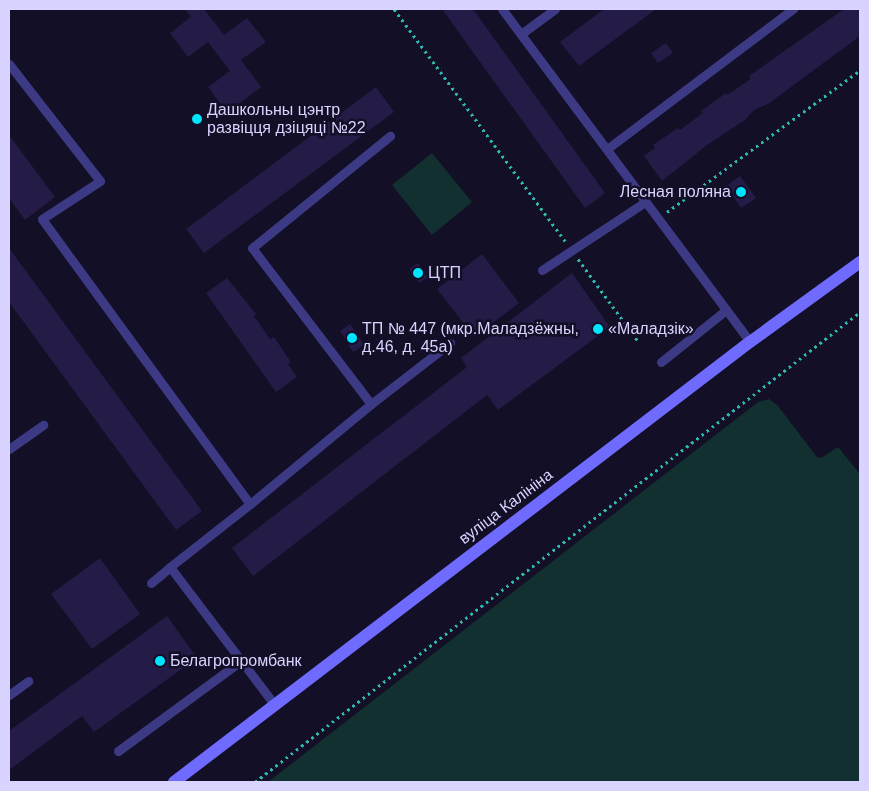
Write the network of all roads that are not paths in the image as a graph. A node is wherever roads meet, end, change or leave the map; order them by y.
1 (502, 9) edge
2 (555, 9) edge
3 (793, 9) edge
4 (522, 34) junction
5 (9, 64) edge
6 (390, 136) dead end
7 (607, 149) junction
8 (645, 202) junction
9 (860, 262) edge
10 (542, 270) dead end
11 (725, 311) junction
12 (750, 342) junction
13 (450, 343) dead end
14 (661, 362) dead end
15 (371, 404) junction
16 (43, 425) dead end
17 (9, 449) edge
18 (250, 504) junction
19 (170, 567) junction
20 (150, 583) dead end
21 (241, 661) junction
22 (28, 681) dead end
23 (9, 695) edge
24 (274, 704) junction
25 (118, 751) dead end
26 (174, 782) edge

1 - 4 lane
2 - 4 lane
3 - 7 lane
4 - 7 lane
5 - 18 lane
6 - 15 lane
7 - 8 lane
8 - 10 lane
8 - 11 lane
9 - 12 main road, вуліца Калініна
11 - 12 lane
11 - 14 lane
12 - 24 main road, вуліца Калініна
13 - 15 lane
15 - 18 lane
16 - 17 lane
18 - 19 lane
19 - 20 lane
19 - 21 lane
21 - 24 lane
21 - 25 lane
22 - 23 lane
24 - 26 main road, вуліца Калініна

